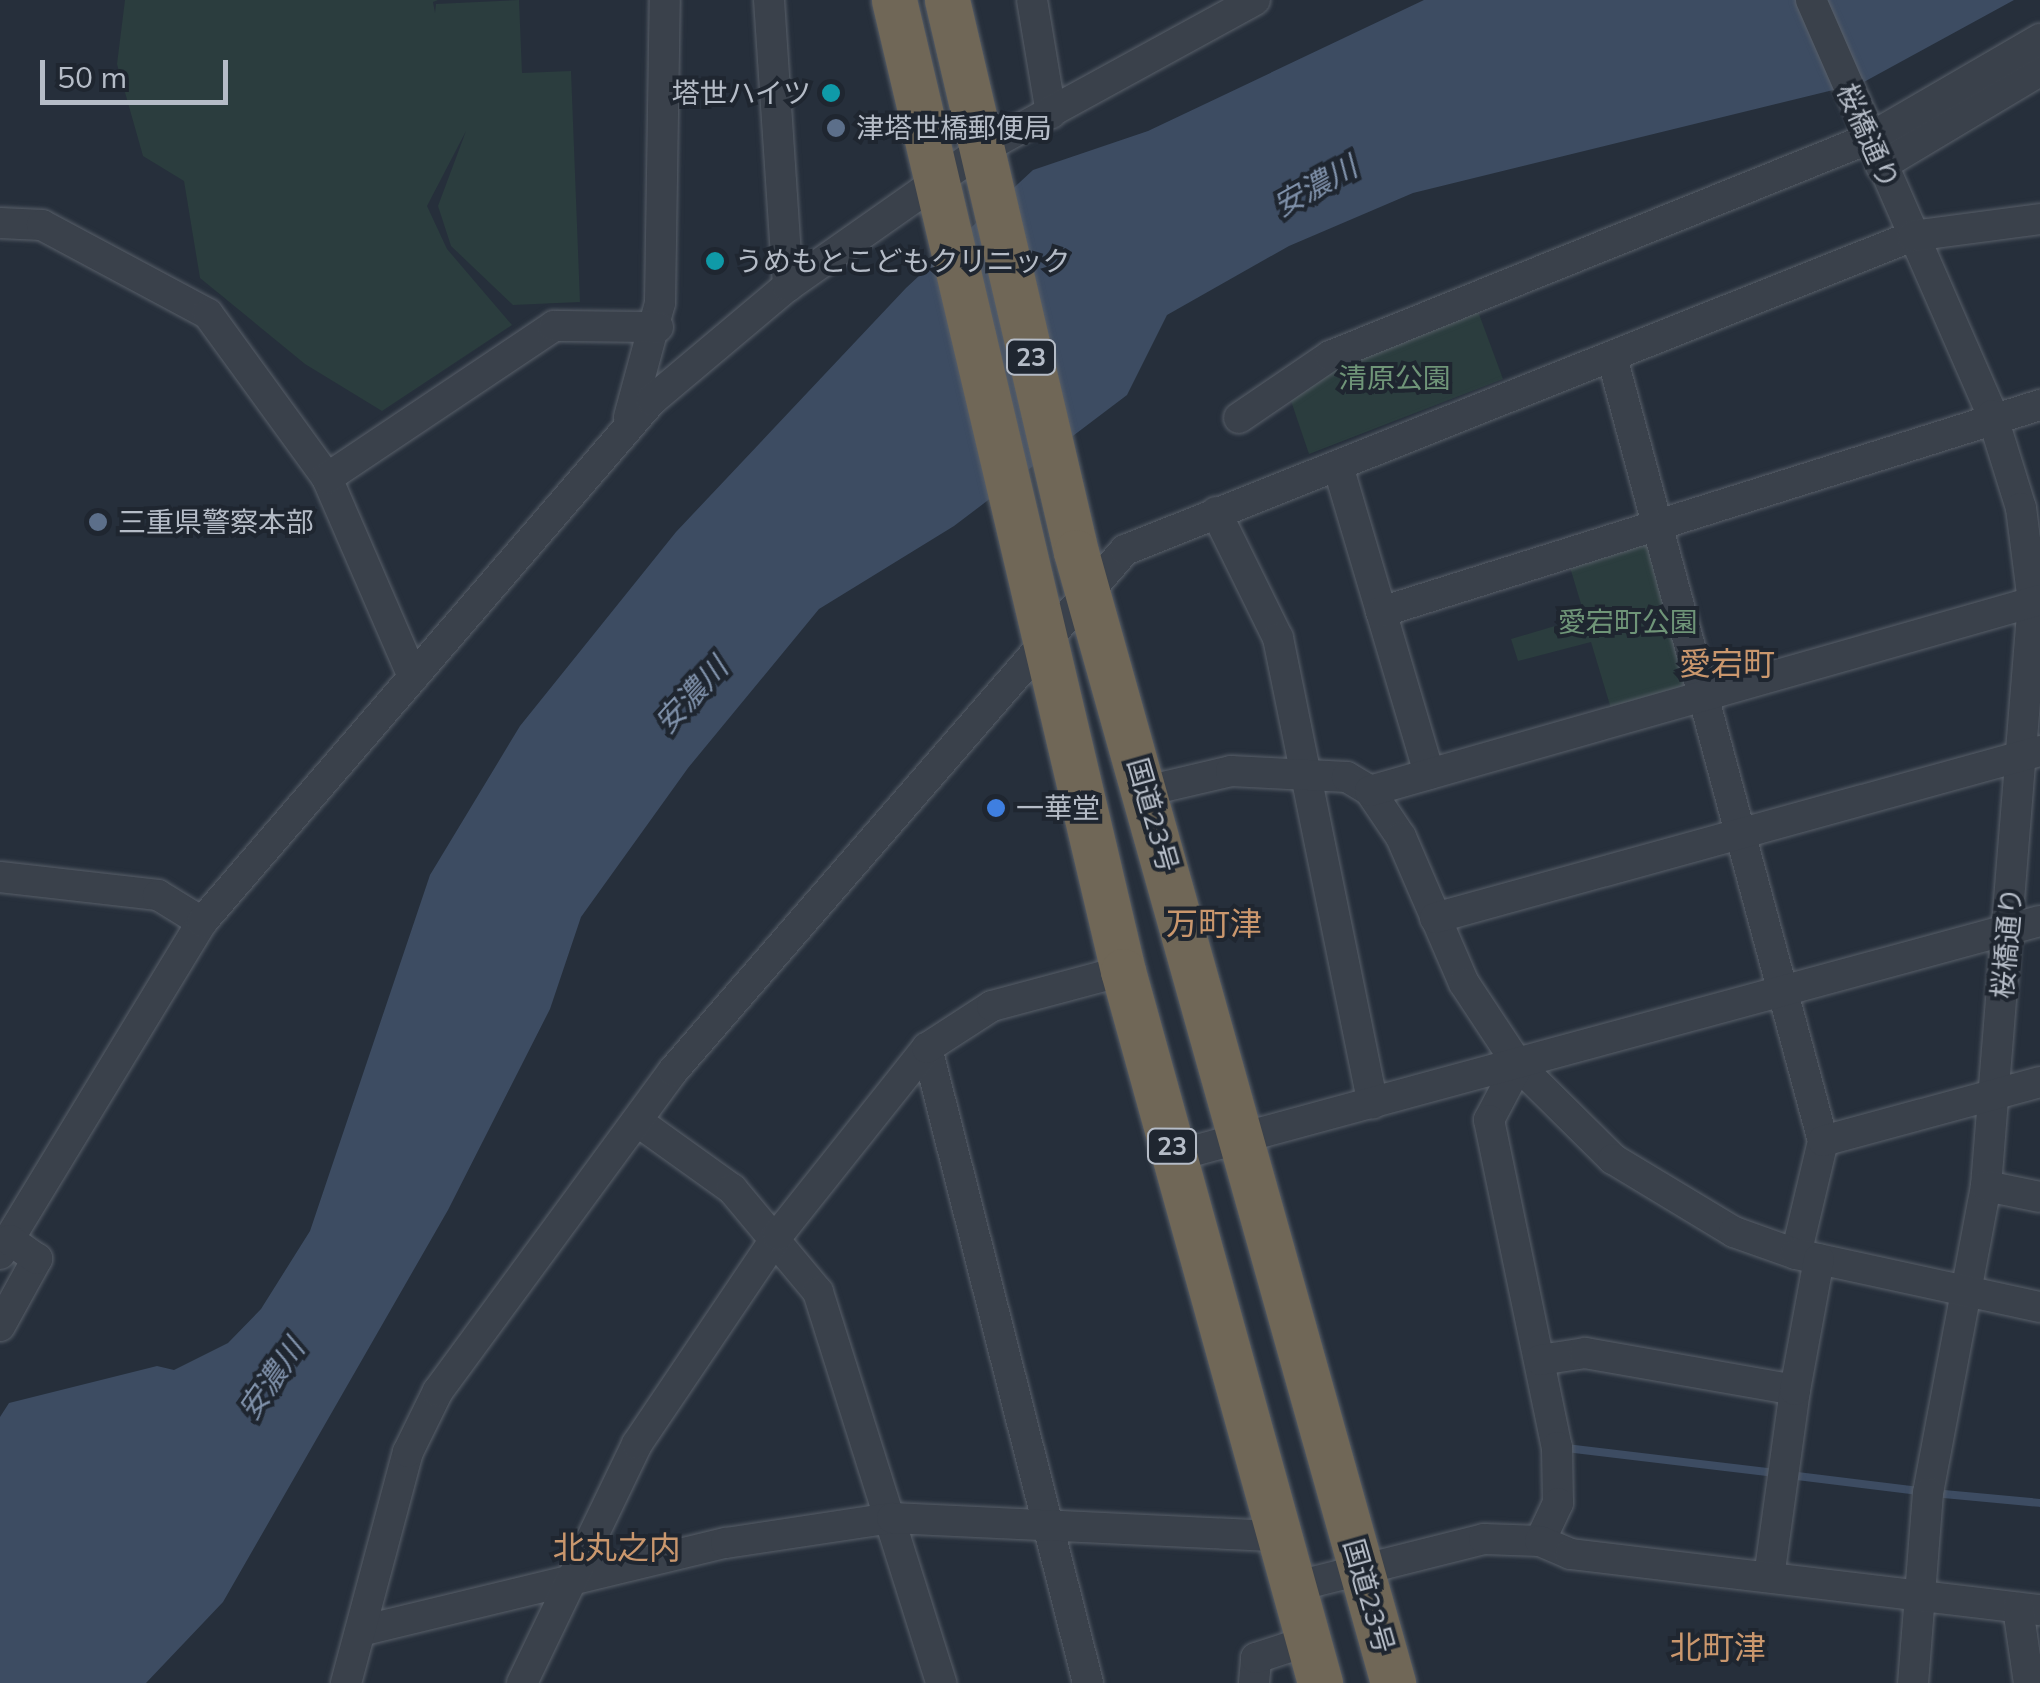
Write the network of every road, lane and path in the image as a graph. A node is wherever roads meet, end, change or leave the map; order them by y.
1 (665, 0) edge
2 (769, 0) edge
3 (894, 0) edge
4 (947, 0) edge
5 (1032, 0) edge
6 (1255, 0) edge
7 (1811, 0) edge
8 (2040, 39) edge
9 (2040, 71) edge
10 (1051, 112) junction
11 (1874, 153) junction
12 (985, 156) junction
13 (938, 188) junction
14 (2040, 219) edge
15 (0, 224) edge
16 (1913, 236) junction
17 (788, 286) junction
18 (658, 327) junction
19 (1612, 357) junction
20 (2040, 405) edge
21 (1992, 416) junction
22 (1239, 418) dead end
23 (625, 429) junction
24 (1338, 466) junction
25 (327, 478) junction
26 (1216, 512) junction
27 (1658, 524) junction
28 (1081, 570) junction
29 (2036, 601) edge
30 (1381, 612) junction
31 (1038, 622) junction
32 (413, 677) junction
33 (1702, 696) junction
34 (2032, 753) edge
35 (1300, 769) junction
36 (1429, 774) junction
37 (1146, 791) junction
38 (1370, 791) junction
39 (1741, 835) junction
40 (0, 876) edge
41 (1436, 918) junction
42 (2040, 921) edge
43 (202, 922) junction
44 (2007, 930) junction
45 (1123, 971) junction
46 (1784, 993) junction
47 (927, 1048) junction
48 (1518, 1065) junction
49 (2040, 1082) edge
50 (1995, 1094) junction
51 (1373, 1103) junction
52 (637, 1122) junction
53 (1241, 1138) junction
54 (1823, 1141) junction
55 (1175, 1156) junction
56 (1986, 1186) junction
57 (2040, 1197) edge
58 (778, 1235) junction
59 (5, 1247) edge
60 (1807, 1257) junction
61 (1959, 1289) junction
62 (2040, 1307) edge
63 (0, 1326) edge
64 (1540, 1360) junction
65 (1795, 1390) junction
66 (892, 1518) junction
67 (1048, 1528) junction
68 (1278, 1536) junction
69 (1540, 1541) junction
70 (1361, 1569) junction
71 (1769, 1578) junction
72 (571, 1580) junction
73 (1293, 1587) junction
74 (1914, 1594) junction
75 (2029, 1609) edge
76 (361, 1630) junction
77 (1314, 1662) edge
78 (346, 1683) edge
79 (522, 1683) edge
80 (942, 1683) edge
81 (1088, 1683) edge
82 (1254, 1683) edge
83 (1393, 1683) edge
84 (1913, 1683) edge
85 (2029, 1683) edge

1 - 18 street
2 - 17 street
3 - 13 highway, 23
4 - 12 highway, 国道23号 / 23
5 - 10 street
6 - 10 street
7 - 11 street, 桜橋通り
8 - 11 street
9 - 11 street
10 - 12 street
11 - 16 street, 桜橋通り
11 - 22 street
12 - 13 street
12 - 28 highway, 国道23号 / 23
13 - 17 street
13 - 31 highway, 23
14 - 16 street
15 - 25 street
16 - 19 street
16 - 21 street, 桜橋通り
17 - 23 street
18 - 23 street
18 - 25 street
19 - 24 street
19 - 27 street
20 - 21 street
21 - 27 street
21 - 29 street, 桜橋通り
23 - 32 street
24 - 26 street
24 - 30 street
25 - 32 street
26 - 28 street
26 - 35 street
27 - 30 street
27 - 33 street
28 - 31 street
28 - 37 highway, 国道23号 / 23
29 - 33 street
29 - 34 street, 桜橋通り
30 - 36 street
31 - 45 highway, 23
31 - 52 street
32 - 43 street
33 - 36 street
33 - 39 street
34 - 39 street
34 - 44 street, 桜橋通り
35 - 37 street
35 - 38 street
35 - 51 street
36 - 38 street
37 - 53 highway, 国道23号 / 23
38 - 41 street
39 - 41 street
39 - 46 street
40 - 43 street
41 - 48 street
42 - 44 street
43 - 59 street
44 - 46 street
44 - 50 street, 桜橋通り
45 - 47 street
45 - 55 highway, 23
46 - 48 street
46 - 54 street
47 - 58 street
47 - 67 street
48 - 51 street
48 - 60 street
48 - 64 street
49 - 50 street
50 - 54 street
50 - 56 street, 桜橋通り
51 - 53 street
52 - 58 street
52 - 76 street
53 - 55 street
53 - 70 highway, 国道23号 / 23
54 - 60 street
55 - 68 highway, 23
56 - 57 street
56 - 61 street, 桜橋通り
58 - 66 street
58 - 72 street
59 - 63 street
60 - 61 street
60 - 65 street
61 - 62 street
61 - 74 street, 桜橋通り
64 - 65 street
64 - 69 street
65 - 71 street
66 - 67 street
66 - 72 street
66 - 80 street
67 - 68 street
67 - 81 street
68 - 73 highway, 23
69 - 70 street
69 - 71 street
70 - 73 street
70 - 83 highway, 国道23号 / 23
71 - 74 street
72 - 76 street
72 - 79 street
73 - 77 highway, 23
74 - 75 street
74 - 84 street, 桜橋通り
75 - 85 street
76 - 78 street
77 - 82 street

